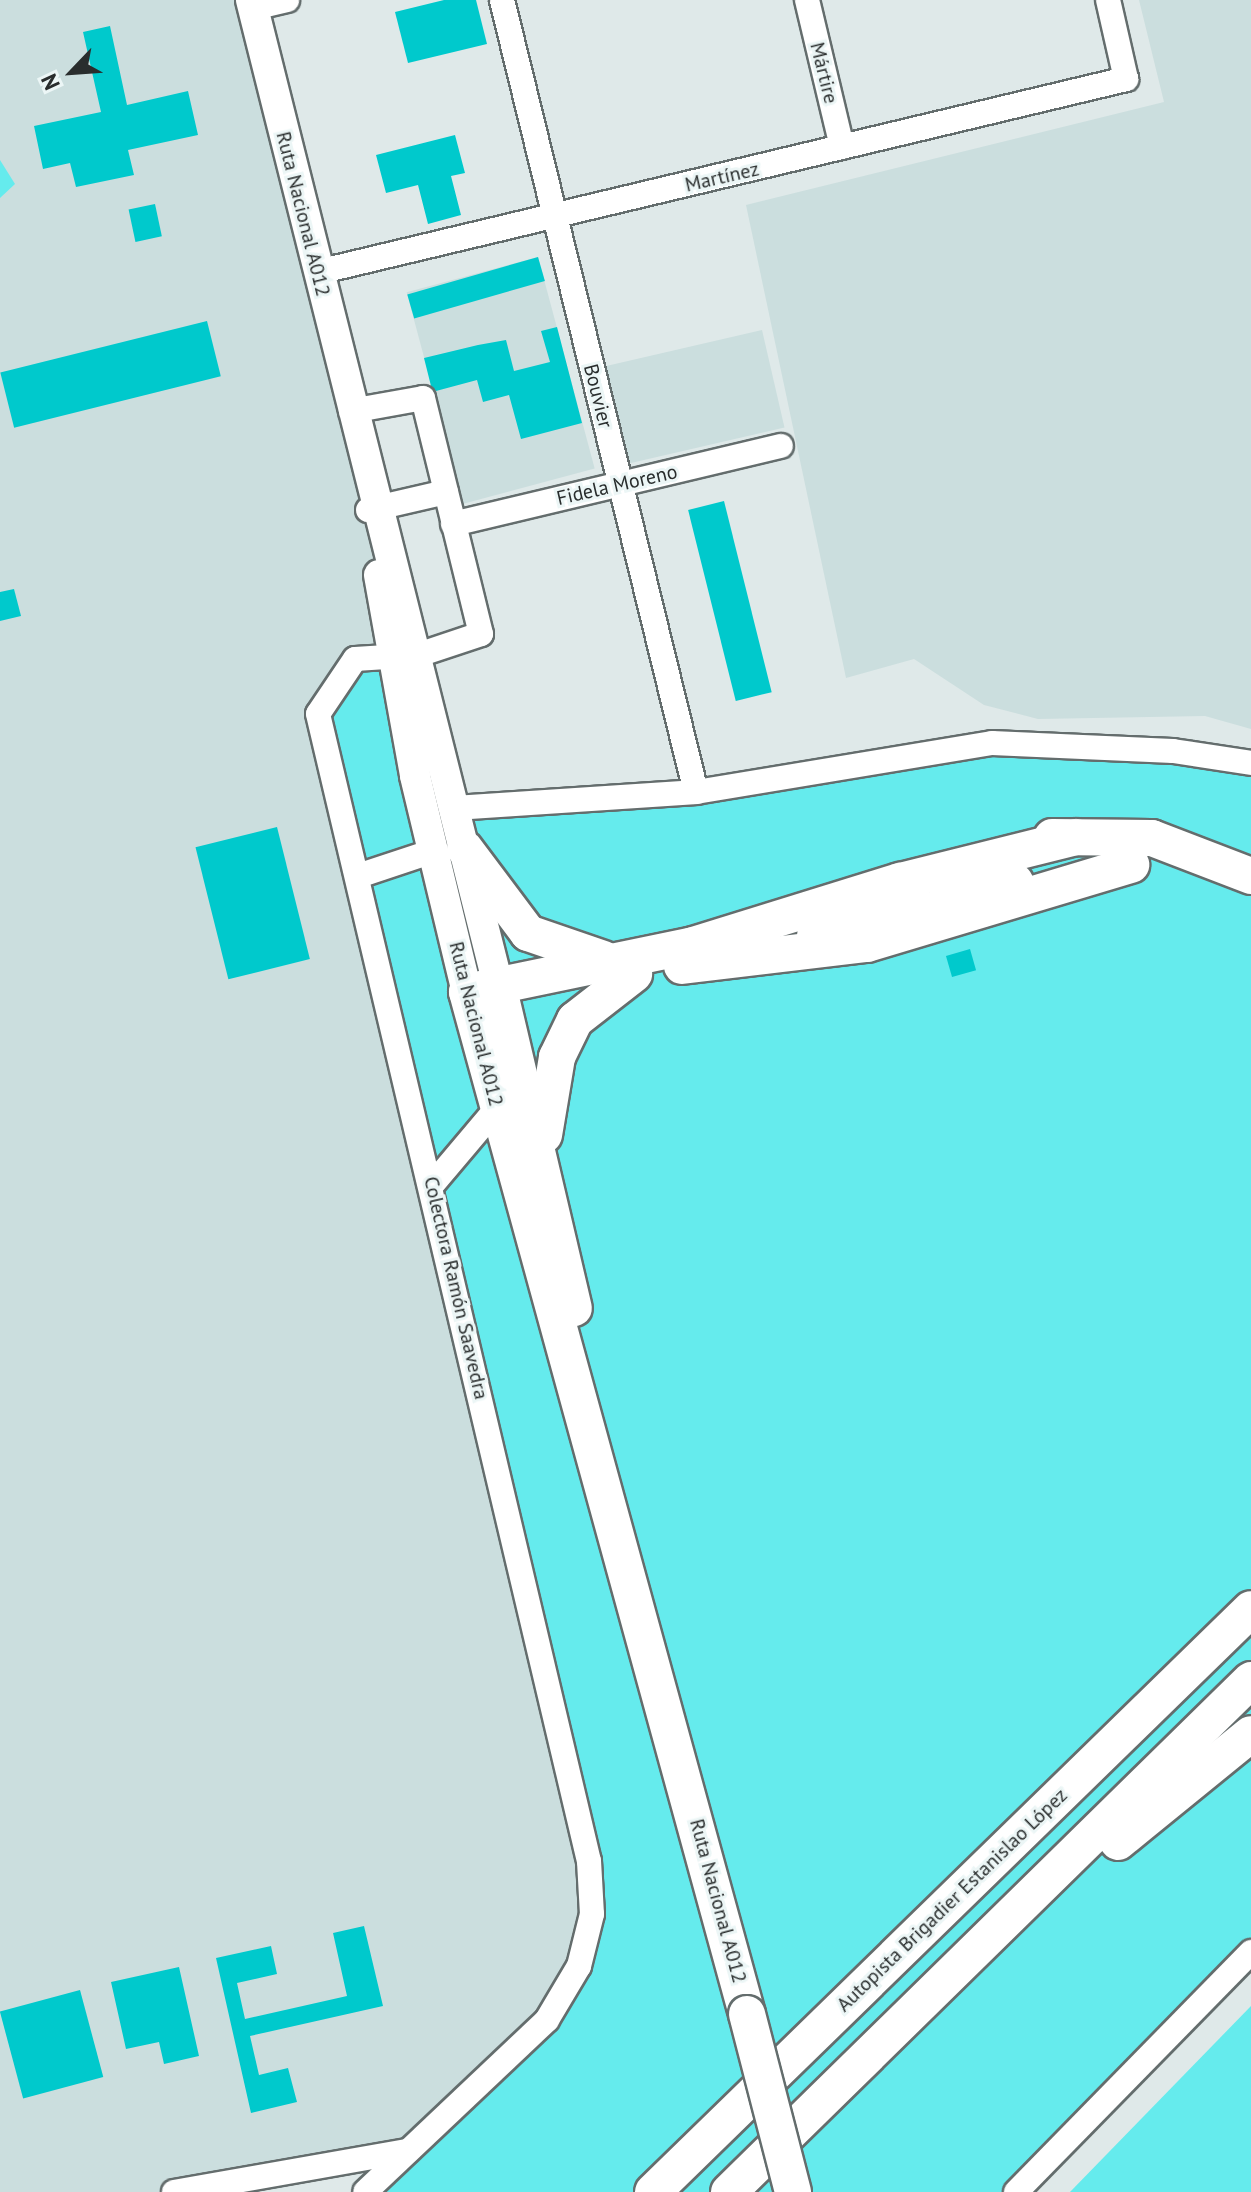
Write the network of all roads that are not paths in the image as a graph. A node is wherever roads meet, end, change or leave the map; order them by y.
1 (287, 0) edge
2 (502, 0) edge
3 (807, 0) edge
4 (1108, 0) edge
5 (252, 4) edge
6 (842, 147) junction
7 (554, 216) junction
8 (318, 272) junction
9 (353, 419) junction
10 (781, 446) dead end
11 (620, 485) junction
12 (446, 492) junction
13 (375, 509) junction
14 (453, 524) junction
15 (406, 657) junction
16 (1251, 763) edge
17 (696, 792) junction
18 (455, 808) junction
19 (1076, 837) junction
20 (449, 850) junction
21 (1131, 865) junction
22 (1241, 872) edge
23 (358, 876) junction
24 (932, 900) junction
25 (792, 912) junction
26 (765, 955) junction
27 (628, 967) junction
28 (486, 1001) junction
29 (497, 1108) junction
30 (542, 1161) junction
31 (432, 1185) junction
32 (1251, 1582) edge
33 (1251, 1609) edge
34 (642, 1610) junction
35 (1251, 1680) edge
36 (1162, 1695) junction
37 (1251, 1734) edge
38 (1251, 1952) edge
39 (958, 1971) junction
40 (407, 2151) junction
41 (174, 2192) edge
42 (365, 2192) edge
43 (653, 2192) edge
44 (729, 2192) edge
45 (793, 2192) edge
46 (1016, 2192) edge

1 - 5 street
2 - 7 street, Bouvier
3 - 6 street, Mártire
4 - 6 street, Martínez
5 - 8 main road, Ruta Nacional A012
6 - 7 street, Martínez
7 - 8 street, Martínez
7 - 11 street, Bouvier
8 - 9 main road, Ruta Nacional A012
9 - 12 street
9 - 13 main road, Ruta Nacional A012
10 - 11 street, Fidela Moreno
11 - 14 street, Fidela Moreno
11 - 17 street, Bouvier
12 - 13 street
12 - 14 street
13 - 15 main road, Ruta Nacional A012
14 - 15 street
15 - 18 main road, Ruta Nacional A012
15 - 20 main road, Ruta Nacional A012
15 - 23 street, Colectora Ramón Saavedra
16 - 17 street
17 - 18 street
18 - 20 main road, Ruta Nacional A012
19 - 22 highway
19 - 24 highway
19 - 25 highway
20 - 23 street
20 - 27 highway
20 - 28 main road, Ruta Nacional A012
21 - 22 highway
21 - 24 highway
21 - 26 highway
23 - 31 street, Colectora Ramón Saavedra
24 - 25 highway
24 - 26 highway
25 - 27 highway
26 - 27 highway
27 - 28 highway
27 - 30 highway
28 - 29 highway, Ruta Nacional A012
28 - 30 highway, Ruta Nacional A012
29 - 31 street
29 - 34 highway, Ruta Nacional A012
30 - 34 highway, Ruta Nacional A012
31 - 40 street, Colectora Ramón Saavedra
32 - 36 highway
33 - 36 highway, Autopista Brigadier Estanislao López
34 - 45 highway, Ruta Nacional A012, bridge
35 - 39 highway
36 - 43 highway, Autopista Brigadier Estanislao López
37 - 39 highway
38 - 46 street
39 - 44 highway
40 - 41 street
40 - 42 street, Colectora Ramón Saavedra

